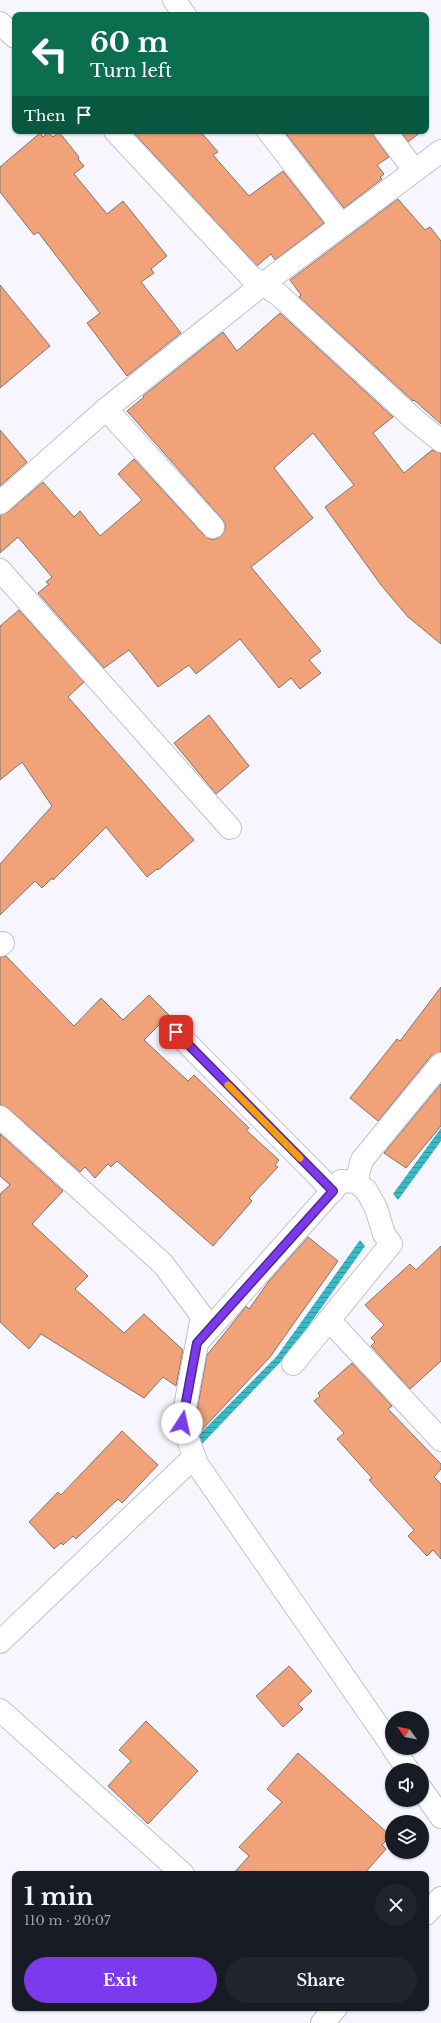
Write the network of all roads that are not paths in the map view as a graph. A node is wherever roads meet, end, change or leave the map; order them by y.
1 (174, 0) edge
2 (183, 12) edge
3 (0, 23) edge
4 (12, 34) edge
5 (118, 134) edge
6 (270, 134) edge
7 (387, 134) edge
8 (441, 151) edge
9 (414, 170) junction
10 (341, 225) junction
11 (262, 284) junction
12 (106, 409) junction
13 (441, 441) edge
14 (2, 496) edge
15 (213, 527) dead end
16 (0, 570) edge
17 (230, 828) dead end
18 (176, 1032) dead end
19 (441, 1064) edge
20 (0, 1117) edge
21 (356, 1182) junction
22 (333, 1191) junction
23 (329, 1320) junction
24 (197, 1343) junction
25 (293, 1364) dead end
26 (441, 1440) edge
27 (194, 1458) junction
28 (0, 1642) edge
29 (0, 1710) edge
30 (385, 1735) edge
31 (429, 1800) edge
32 (441, 1817) edge
33 (180, 1871) edge
34 (441, 1898) edge
35 (429, 1911) edge

1 - 2 street
3 - 4 street
5 - 11 street
6 - 10 street
7 - 9 street
8 - 9 street
9 - 10 street
10 - 11 street
11 - 12 street
11 - 13 street
12 - 14 street
12 - 15 street
16 - 17 street
18 - 22 street
19 - 21 street
20 - 24 street
21 - 22 street
21 - 23 street
22 - 24 street
23 - 25 street
23 - 26 street
24 - 27 street
27 - 28 street
27 - 30 street
29 - 33 street
31 - 32 street
34 - 35 street

